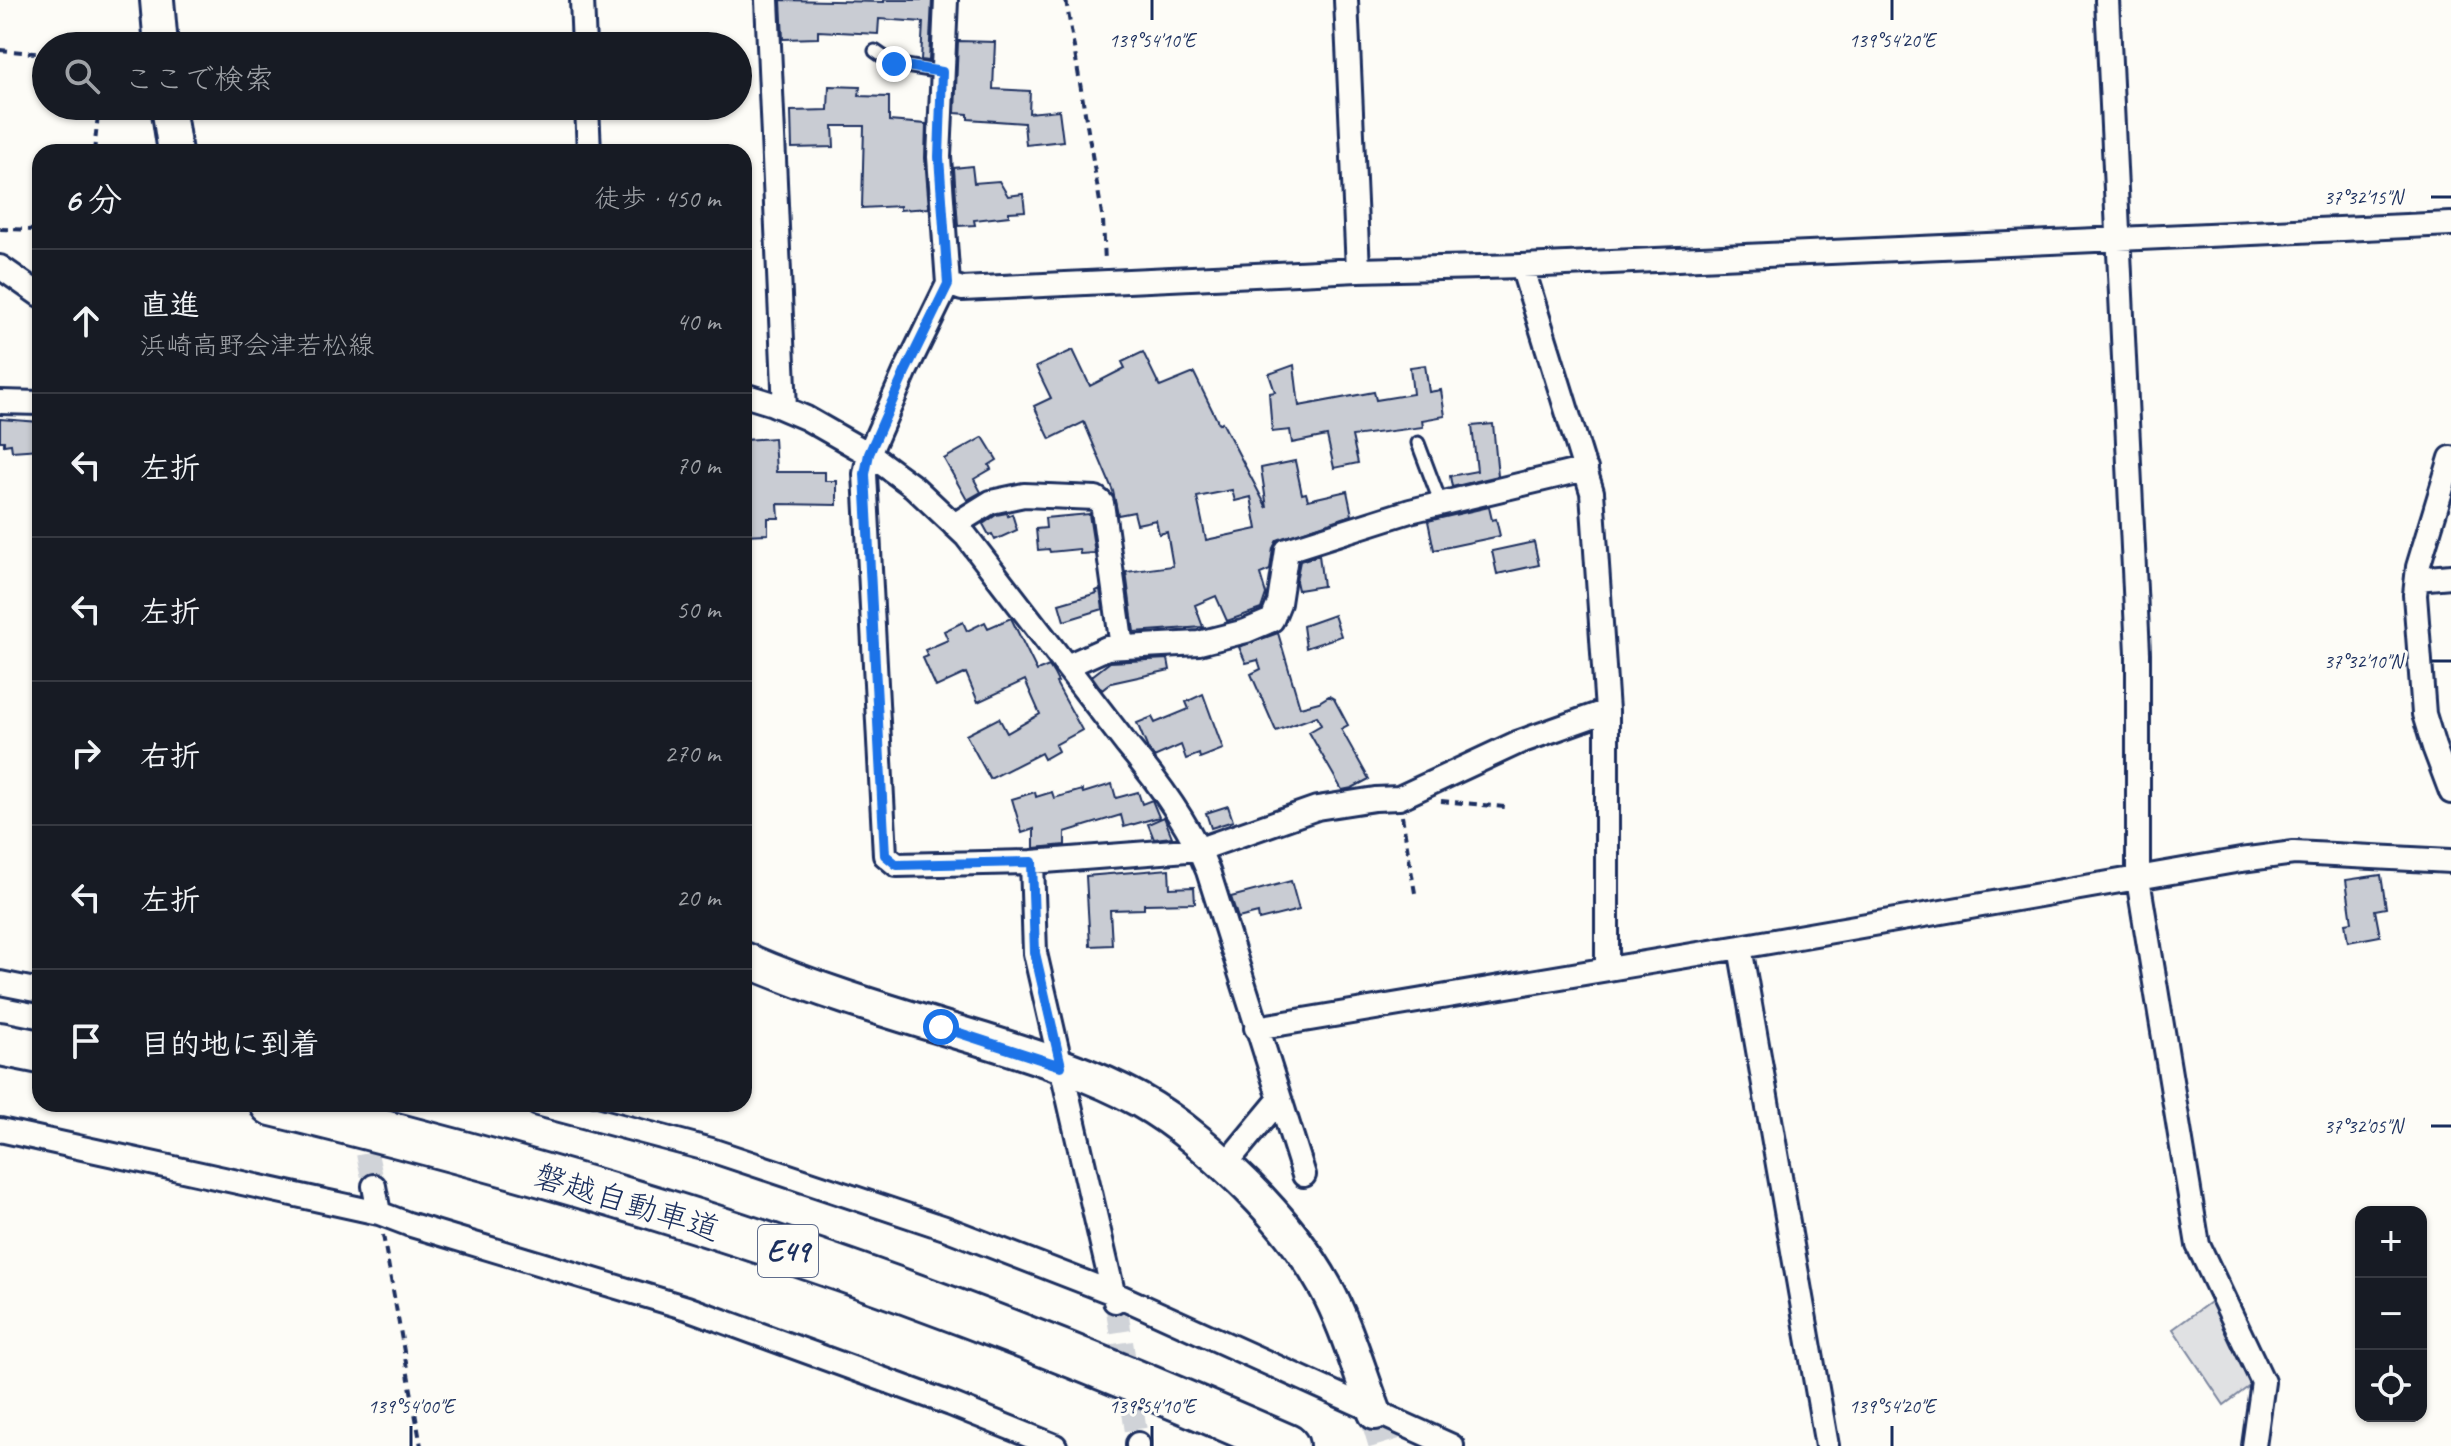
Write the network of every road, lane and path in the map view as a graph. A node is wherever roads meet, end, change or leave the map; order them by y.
1 (157, 0) edge
2 (582, 0) edge
3 (767, 0) edge
4 (946, 0) edge
5 (1066, 0) edge
6 (1346, 0) edge
7 (2107, 0) edge
8 (160, 32) edge
9 (583, 32) edge
10 (0, 50) edge
11 (875, 51) dead end
12 (32, 53) edge
13 (942, 72) junction
14 (97, 120) edge
15 (170, 120) edge
16 (588, 120) edge
17 (95, 144) edge
18 (174, 144) edge
19 (589, 144) edge
20 (2451, 224) edge
21 (0, 229) edge
22 (32, 230) edge
23 (2118, 238) junction
24 (1522, 266) junction
25 (0, 267) edge
26 (1358, 270) junction
27 (1106, 282) junction
28 (948, 284) junction
29 (32, 289) edge
30 (752, 398) edge
31 (0, 402) edge
32 (32, 403) edge
33 (785, 409) junction
34 (1418, 443) dead end
35 (869, 454) junction
36 (2451, 458) edge
37 (1586, 469) junction
38 (1441, 504) junction
39 (954, 525) junction
40 (2451, 576) edge
41 (2417, 579) junction
42 (1122, 647) junction
43 (1067, 666) junction
44 (1607, 711) junction
45 (2451, 792) edge
46 (1399, 798) junction
47 (1505, 807) dead end
48 (1200, 849) junction
49 (2451, 861) edge
50 (1032, 862) junction
51 (2138, 879) junction
52 (1415, 893) dead end
53 (1740, 947) junction
54 (752, 962) edge
55 (1607, 968) junction
56 (0, 983) edge
57 (32, 989) edge
58 (1256, 1028) junction
59 (0, 1044) edge
60 (32, 1050) edge
61 (1061, 1066) junction
62 (1279, 1100) junction
63 (303, 1112) edge
64 (568, 1112) edge
65 (0, 1130) edge
66 (1225, 1165) junction
67 (1304, 1175) dead end
68 (374, 1186) tunnel mouth
69 (379, 1213) junction
70 (1115, 1302) junction
71 (1375, 1413) junction
72 (421, 1446) edge
73 (1055, 1446) edge
74 (1287, 1446) edge
75 (1452, 1446) edge
76 (1827, 1446) edge
77 (2254, 1446) edge

1 - 8 main road
2 - 9 street
3 - 33 street
4 - 13 street
5 - 27 path
6 - 26 street
7 - 23 street
10 - 12 path
11 - 13 lane
13 - 28 street
14 - 17 path
15 - 18 main road
16 - 19 street
20 - 23 street
21 - 22 path
23 - 24 street
23 - 51 street
24 - 26 street
24 - 37 street
25 - 29 street
26 - 27 street
27 - 28 street
28 - 35 street
30 - 33 street
31 - 32 street
33 - 35 street
34 - 38 lane
35 - 39 street
35 - 50 street
36 - 41 street
37 - 38 street
37 - 44 street
38 - 42 street
39 - 42 street
39 - 43 street
40 - 41 street
41 - 45 street
42 - 43 street
43 - 48 street
44 - 46 street
44 - 55 street
46 - 47 path
46 - 48 street
46 - 52 path
48 - 50 street
48 - 58 street
49 - 51 street
50 - 61 street
51 - 53 street
51 - 77 street
53 - 55 street
53 - 76 street
54 - 61 main road
55 - 58 street
56 - 57 street
58 - 62 street
59 - 60 highway
61 - 66 main road
61 - 70 street
62 - 66 street
62 - 67 street
63 - 74 highway, 磐越自動車道 / E49
64 - 70 street
65 - 69 street
66 - 71 main road
68 - 69 street
69 - 72 path
69 - 73 street
70 - 71 street
71 - 75 street

